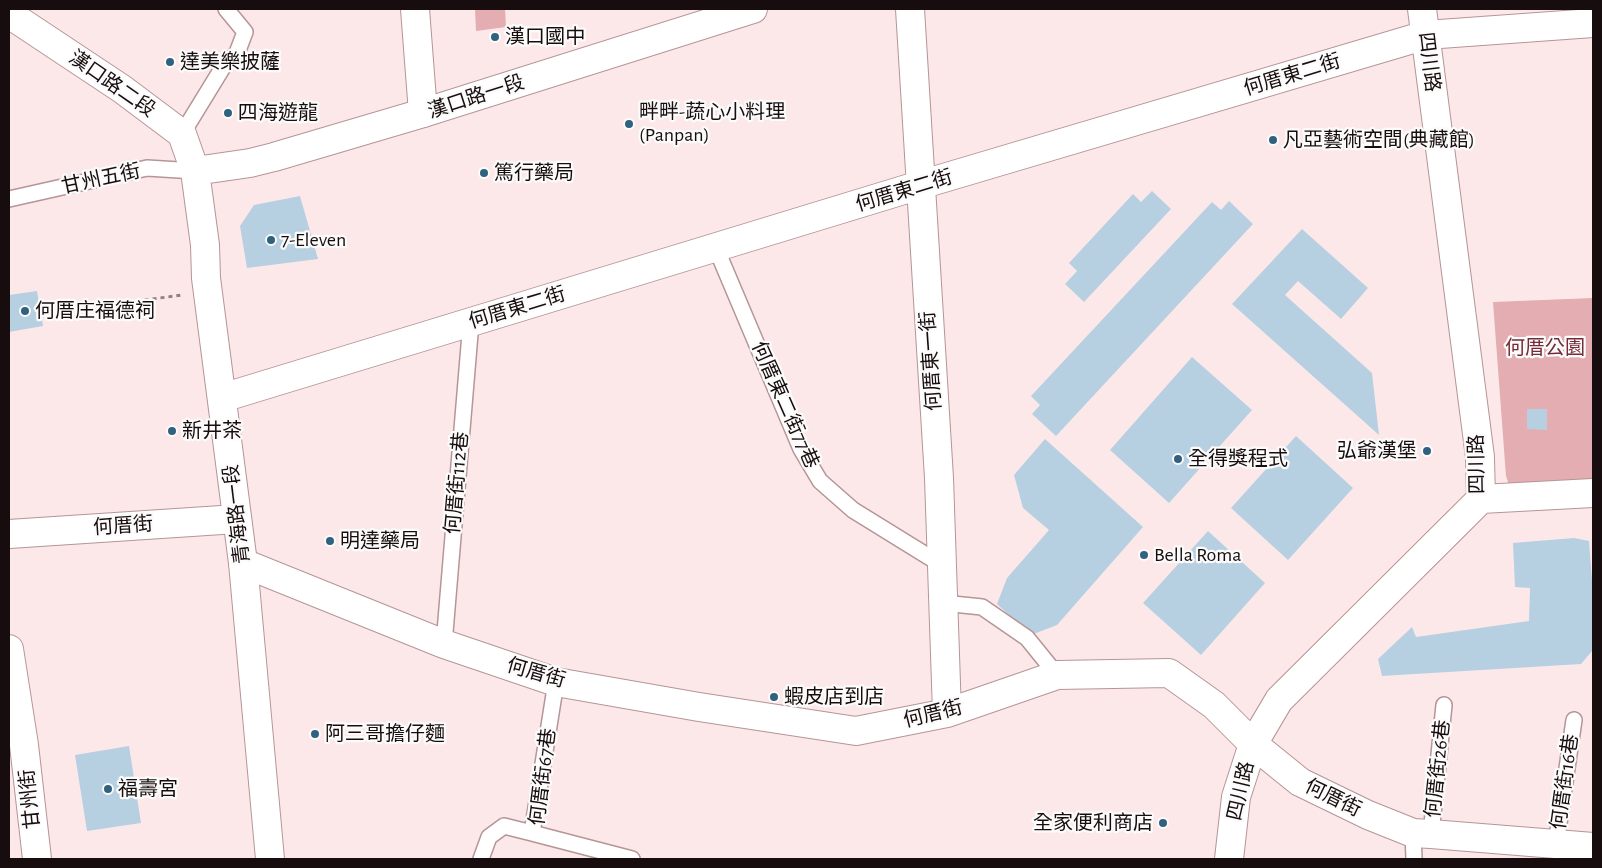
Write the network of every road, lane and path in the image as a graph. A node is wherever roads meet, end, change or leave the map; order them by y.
1 (226, 9) edge
2 (416, 9) edge
3 (753, 9) edge
4 (910, 9) edge
5 (9, 14) edge
6 (1424, 22) edge
7 (1593, 23) edge
8 (423, 113) junction
9 (182, 134) junction
10 (195, 171) junction
11 (920, 186) junction
12 (9, 199) edge
13 (716, 248) junction
14 (208, 291) junction
15 (97, 306) dead end
16 (471, 322) junction
17 (222, 398) junction
18 (1593, 493) edge
19 (1481, 499) junction
20 (237, 519) junction
21 (9, 534) edge
22 (243, 563) junction
23 (942, 565) junction
24 (943, 603) junction
25 (444, 644) junction
26 (9, 649) edge
27 (1057, 675) junction
28 (556, 682) junction
29 (1444, 705) dead end
30 (947, 713) junction
31 (1574, 720) dead end
32 (1253, 744) junction
33 (16, 746) edge
34 (532, 832) junction
35 (1419, 842) edge
36 (1556, 844) junction
37 (1593, 847) edge
38 (37, 859) edge
39 (270, 859) edge
40 (481, 859) edge
41 (632, 859) edge
42 (1229, 859) edge

1 - 9 lane
2 - 8 street
3 - 8 street, 漢口路一段
4 - 11 street, 何厝東一街
5 - 9 street, 漢口路二段
6 - 7 street, 何厝東二街
6 - 11 street, 何厝東二街
6 - 19 street, 四川路
8 - 10 street, 漢口路一段
9 - 10 street
10 - 12 lane, 甘州五街
10 - 14 street, 青海路一段
11 - 13 street, 何厝東二街
11 - 23 street, 何厝東一街
13 - 16 street, 何厝東二街
13 - 23 lane, 何厝東二街77巷
14 - 15 path
14 - 17 street, 青海路一段
16 - 17 street, 何厝東二街
16 - 25 lane, 何厝街112巷
17 - 20 street, 青海路一段
18 - 19 street
19 - 32 street, 四川路
20 - 21 street, 何厝街
20 - 22 street, 青海路一段
22 - 25 street, 何厝街
22 - 39 street, 青海路一段
23 - 24 street, 何厝東一街
24 - 27 lane
24 - 30 street, 何厝東一街
25 - 28 street, 何厝街
26 - 33 street, 甘州街
27 - 30 street, 何厝街
27 - 32 street, 何厝街
28 - 30 street, 何厝街
28 - 34 lane, 何厝街67巷
29 - 35 lane, 何厝街26巷
31 - 36 lane, 何厝街16巷
32 - 35 street, 何厝街
32 - 42 street, 四川路
33 - 38 street, 甘州街
34 - 40 lane
34 - 41 lane, 何厝街67巷
35 - 36 street, 何厝街
36 - 37 street, 何厝街

